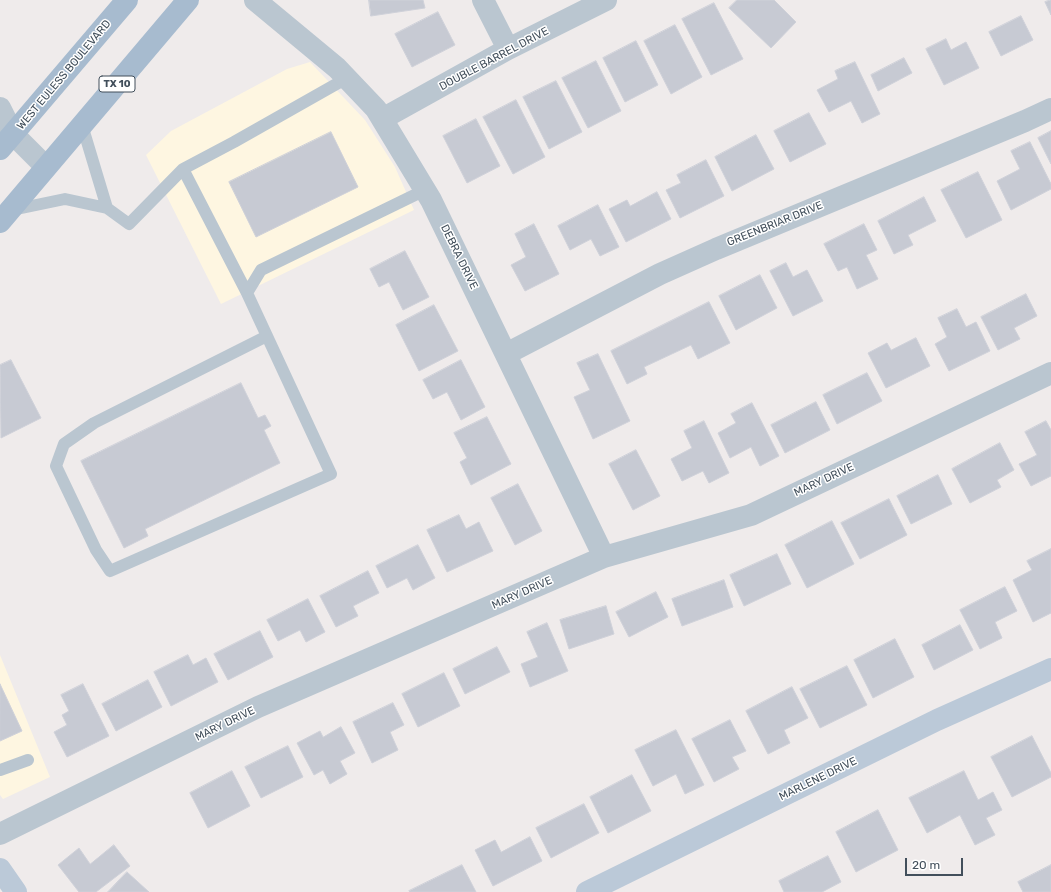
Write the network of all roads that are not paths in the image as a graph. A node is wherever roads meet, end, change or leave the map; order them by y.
1 (127, 0) edge
2 (188, 0) edge
3 (255, 0) edge
4 (483, 0) edge
5 (606, 0) edge
6 (508, 50) junction
7 (347, 78) junction
8 (0, 108) edge
9 (1051, 109) edge
10 (382, 119) junction
11 (82, 125) junction
12 (7, 142) edge
13 (46, 167) junction
14 (183, 169) junction
15 (425, 190) junction
16 (107, 208) junction
17 (5, 217) edge
18 (247, 293) junction
19 (267, 336) junction
20 (506, 354) junction
21 (1051, 373) edge
22 (604, 557) junction
23 (1051, 669) edge
24 (28, 760) dead end
25 (0, 770) edge
26 (0, 834) edge
27 (0, 869) edge
28 (16, 892) edge
29 (587, 892) edge

1 - 12 main road, WEST EULESS BOULEVARD
2 - 11 main road, TX 10
3 - 7 street, DEBRA DRIVE
4 - 6 street
5 - 6 street, DOUBLE BARREL DRIVE
6 - 10 street, DOUBLE BARREL DRIVE
7 - 10 street, DEBRA DRIVE
7 - 14 lane
8 - 12 street
9 - 20 street, GREENBRIAR DRIVE
10 - 15 street, DEBRA DRIVE
11 - 13 main road, TX 10
11 - 16 lane
12 - 13 street
13 - 17 main road, TX 10
14 - 16 lane
14 - 18 lane
15 - 18 lane
15 - 20 street, DEBRA DRIVE
16 - 17 lane
18 - 19 lane
19 - 19 lane
20 - 22 street, DEBRA DRIVE
21 - 22 street, MARY DRIVE
22 - 26 street, MARY DRIVE
23 - 29 street, MARLENE DRIVE
24 - 25 lane
27 - 28 street

